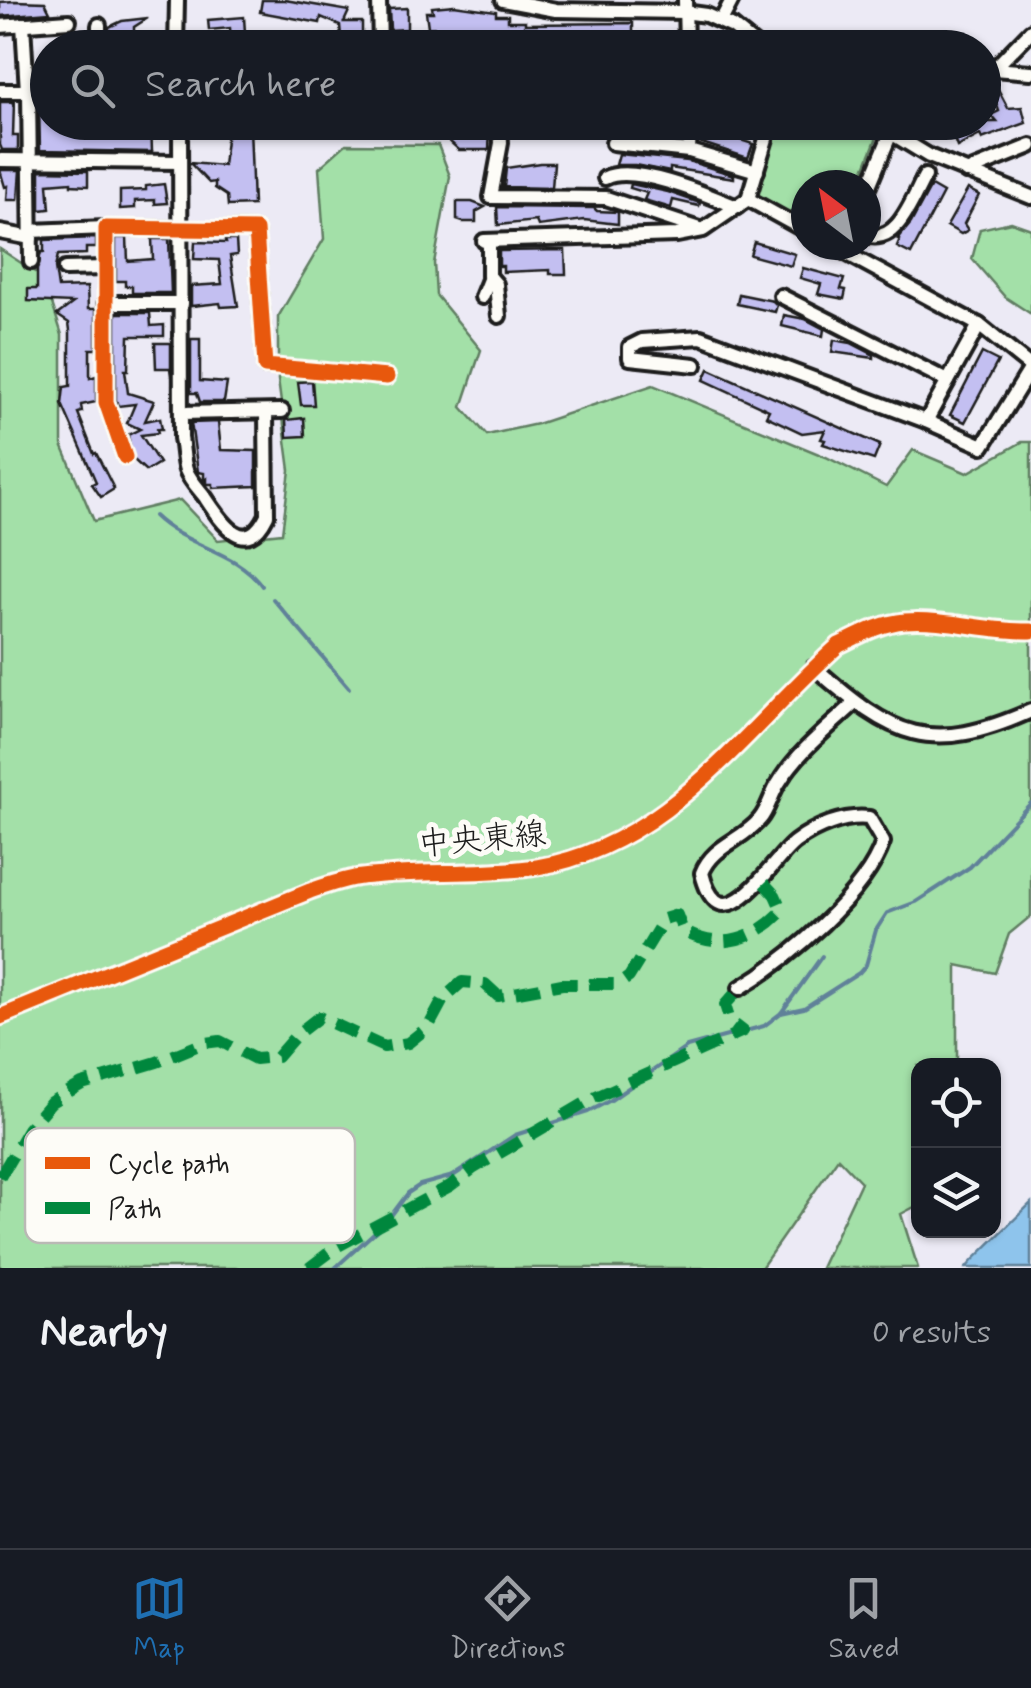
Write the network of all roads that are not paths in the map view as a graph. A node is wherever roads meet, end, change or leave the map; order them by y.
1 (177, 0) edge
2 (379, 0) edge
3 (502, 0) edge
4 (732, 0) edge
5 (685, 6) edge
6 (69, 20) dead end
7 (721, 21) junction
8 (23, 24) junction
9 (98, 25) dead end
10 (0, 26) edge
11 (98, 30) edge
12 (176, 30) edge
13 (380, 30) edge
14 (733, 30) edge
15 (1031, 31) edge
16 (1001, 61) edge
17 (1031, 72) edge
18 (1001, 73) edge
19 (0, 90) edge
20 (28, 91) junction
21 (180, 140) edge
22 (501, 140) edge
23 (690, 140) edge
24 (765, 140) edge
25 (888, 140) edge
26 (901, 140) edge
27 (613, 142) dead end
28 (1031, 146) edge
29 (689, 152) junction
30 (1, 160) edge
31 (28, 161) junction
32 (179, 162) junction
33 (876, 170) edge
34 (756, 171) junction
35 (966, 172) junction
36 (924, 176) dead end
37 (605, 178) dead end
38 (1031, 197) edge
39 (742, 203) junction
40 (791, 224) edge
41 (106, 228) junction
42 (179, 228) junction
43 (702, 230) junction
44 (0, 232) edge
45 (31, 234) junction
46 (881, 236) edge
47 (862, 260) edge
48 (31, 262) dead end
49 (106, 268) junction
50 (65, 269) dead end
51 (490, 277) junction
52 (781, 296) dead end
53 (482, 297) dead end
54 (105, 303) junction
55 (181, 303) junction
56 (499, 316) dead end
57 (979, 325) junction
58 (696, 365) dead end
59 (1031, 368) edge
60 (387, 377) dead end
61 (948, 381) junction
62 (266, 412) junction
63 (282, 412) dead end
64 (181, 414) junction
65 (926, 421) junction
66 (126, 457) dead end
67 (1031, 632) edge
68 (814, 667) junction
69 (855, 703) junction
70 (1031, 712) edge
71 (740, 988) dead end
72 (0, 1017) edge

1 - 12 street
2 - 13 street
3 - 5 street
4 - 7 street
5 - 7 street
6 - 8 street
7 - 14 street
8 - 10 street
8 - 20 street
9 - 11 street
15 - 16 street
17 - 18 street
19 - 20 street
20 - 31 street
21 - 32 street
22 - 43 street
23 - 29 street
24 - 34 street
25 - 33 street
26 - 35 street
27 - 29 street
28 - 35 street
29 - 34 street
30 - 31 street
31 - 32 street
31 - 45 street
32 - 42 street
34 - 39 street
35 - 38 street
36 - 46 street
37 - 39 street
39 - 40 street
39 - 43 street
41 - 42 street
41 - 45 street
41 - 49 street
42 - 55 street
42 - 60 street
43 - 51 street
44 - 45 street
45 - 48 street
47 - 57 street
49 - 50 street
49 - 54 street
51 - 53 street
51 - 56 street
52 - 61 street
54 - 55 street
54 - 66 street
55 - 64 street
57 - 59 street
57 - 61 street
58 - 65 street
59 - 65 street
61 - 65 street
62 - 63 street
62 - 64 street
62 - 64 street
67 - 68 street, 中央東線
68 - 69 street
68 - 72 street, 中央東線
69 - 70 street
69 - 71 street

